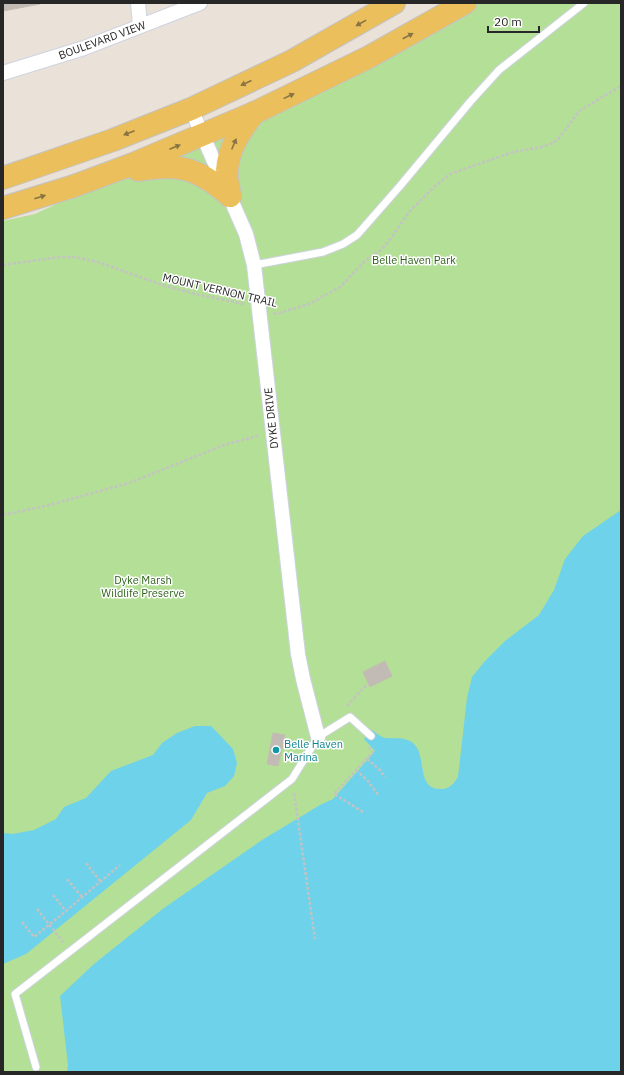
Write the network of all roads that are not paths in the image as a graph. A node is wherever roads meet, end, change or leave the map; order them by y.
1 (138, 3) edge
2 (200, 3) edge
3 (394, 3) edge
4 (466, 3) edge
5 (584, 3) edge
6 (140, 26) junction
7 (3, 73) edge
8 (191, 108) junction
9 (254, 113) junction
10 (203, 135) junction
11 (98, 177) junction
12 (3, 178) edge
13 (230, 196) junction
14 (3, 208) edge
15 (254, 266) junction
16 (371, 736) dead end
17 (318, 737) junction
18 (36, 1067) dead end

1 - 6 street
2 - 6 street, BOULEVARD VIEW
3 -> 8 main road
9 -> 4 main road
5 - 15 lane
6 - 7 street, BOULEVARD VIEW
8 - 10 street, DYKE DRIVE
8 -> 12 main road
9 - 10 main road
13 -> 9 main road
11 -> 10 main road
10 - 13 street, DYKE DRIVE
11 - 13 main road
14 -> 11 main road
13 - 15 street, DYKE DRIVE
15 - 17 street, DYKE DRIVE
16 - 17 lane
17 - 18 lane

